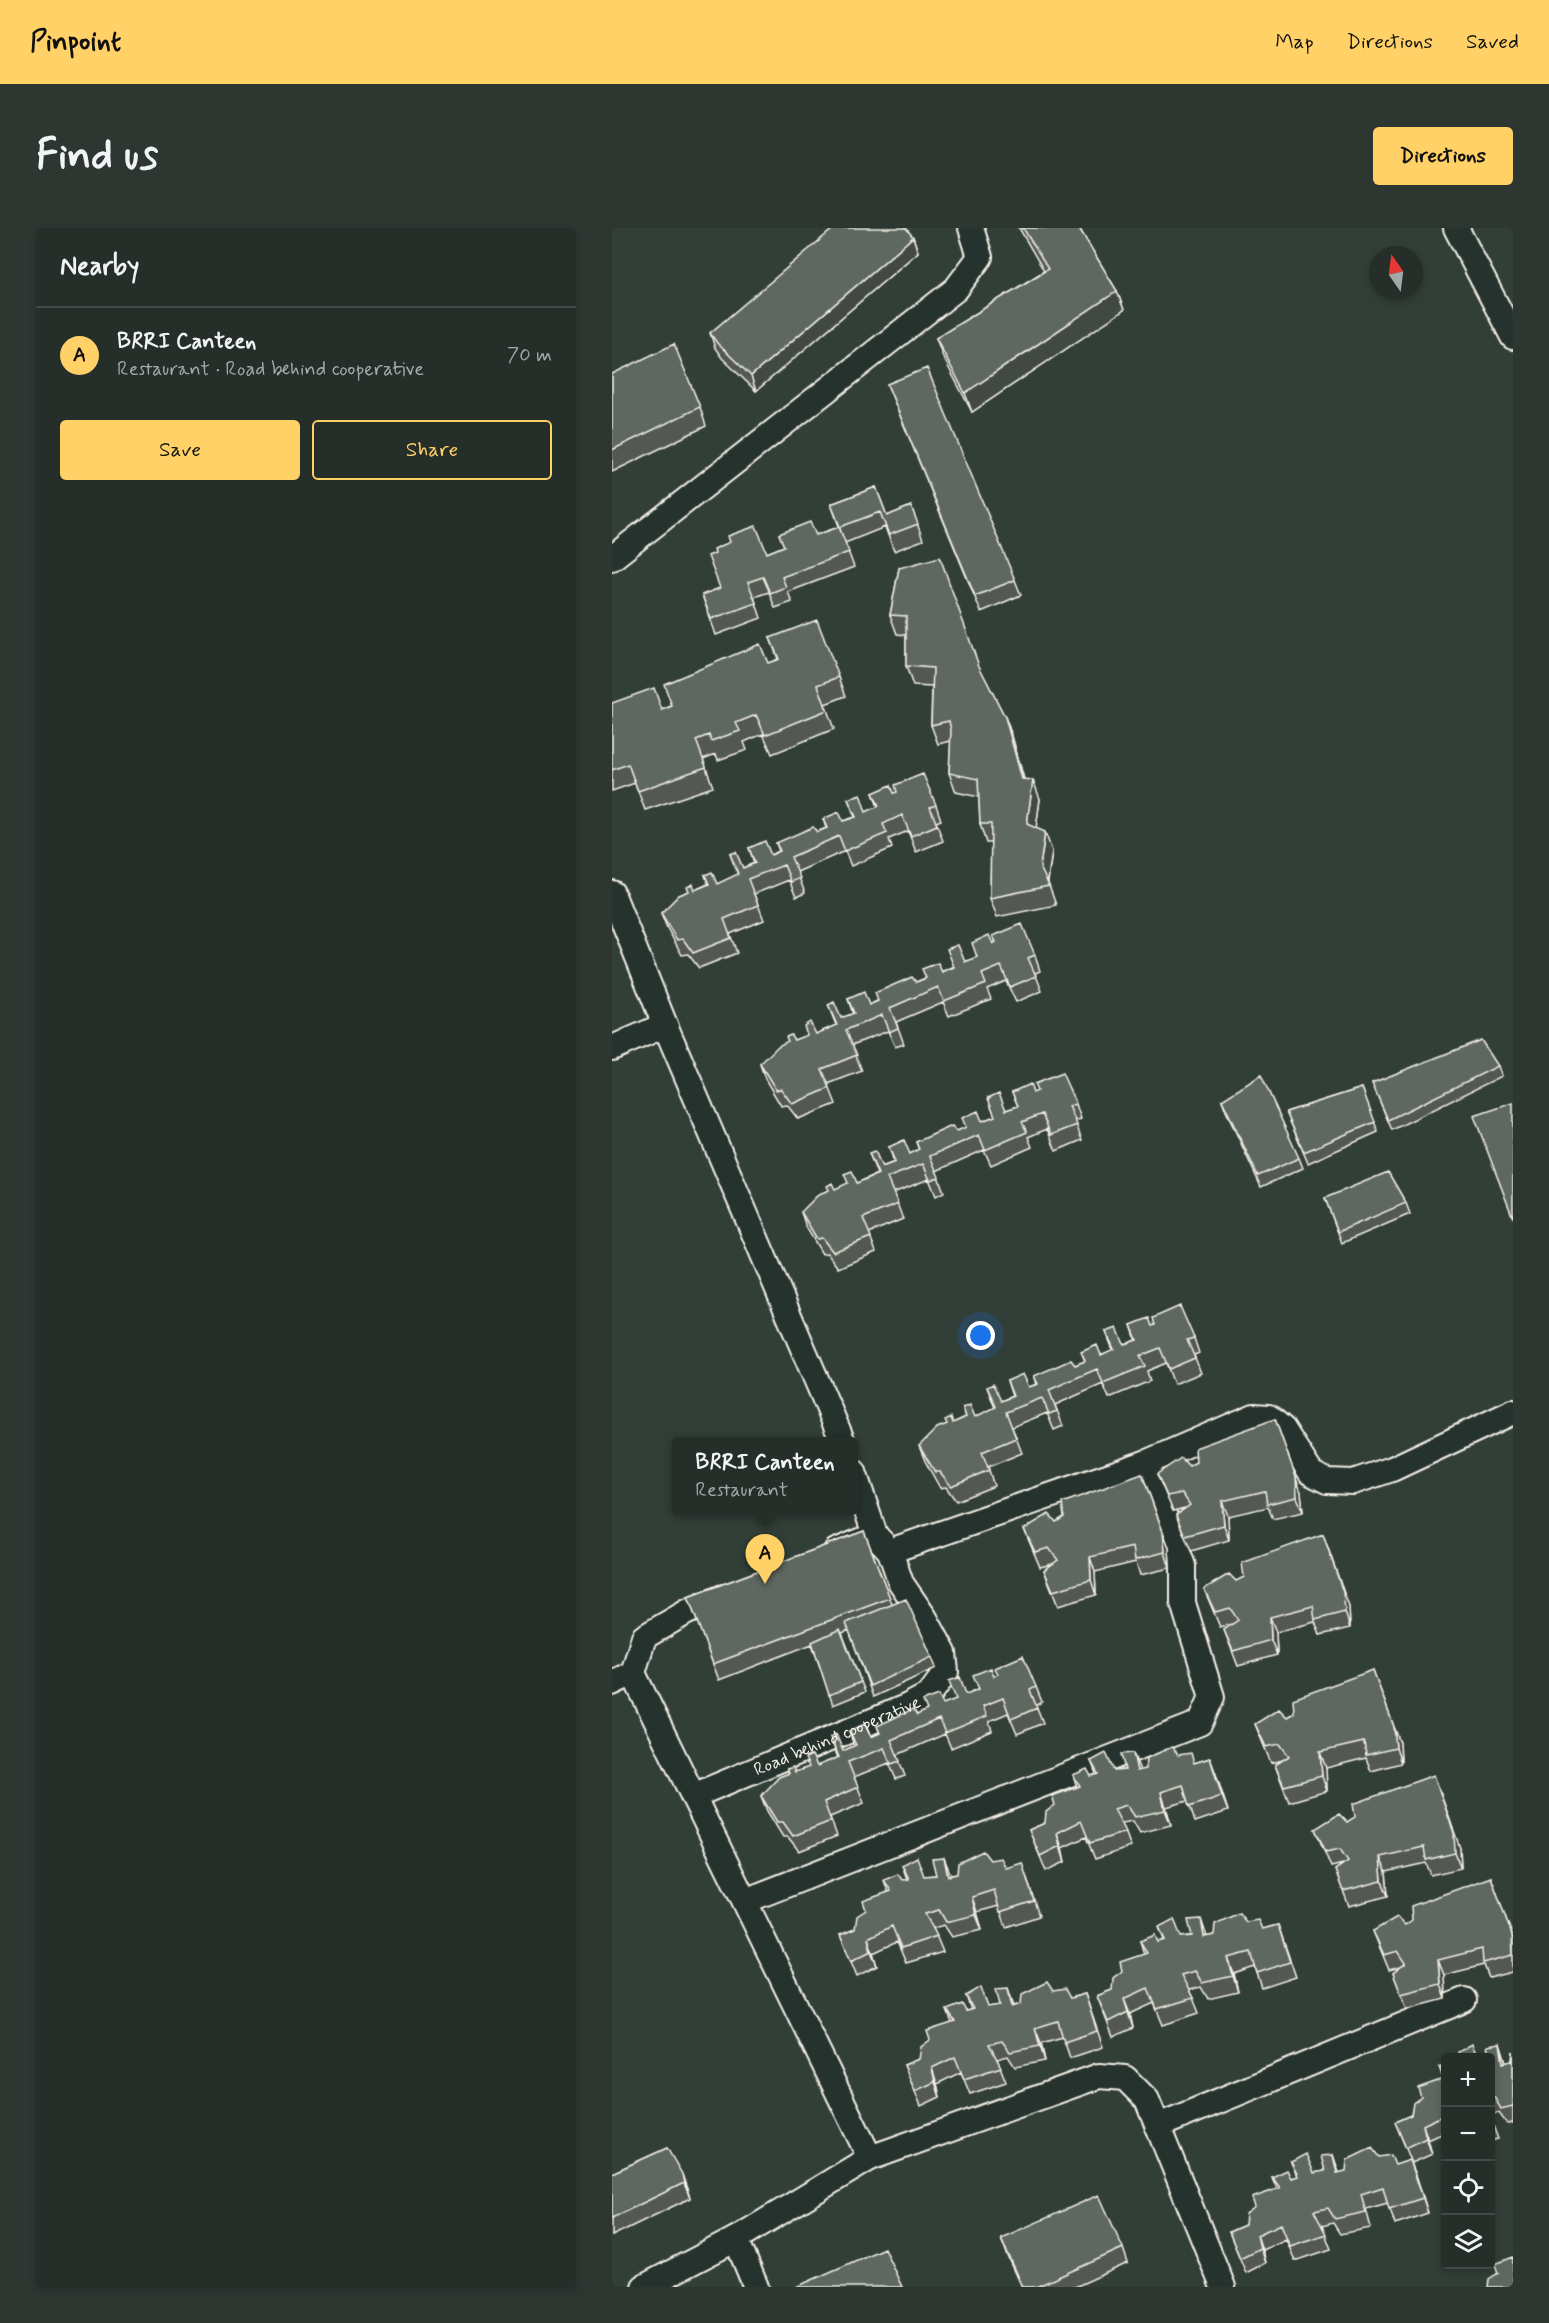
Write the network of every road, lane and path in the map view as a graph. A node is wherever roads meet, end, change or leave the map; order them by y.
1 (971, 228) edge
2 (1456, 228) edge
3 (1513, 337) edge
4 (612, 558) edge
5 (612, 893) edge
6 (665, 1025) junction
7 (612, 1048) edge
8 (1513, 1412) edge
9 (841, 1437) edge
10 (1145, 1463) junction
11 (858, 1482) edge
12 (882, 1543) junction
13 (819, 1558) edge
14 (742, 1590) edge
15 (622, 1678) edge
16 (693, 1796) junction
17 (745, 1901) junction
18 (1464, 2000) dead end
19 (1158, 2126) junction
20 (870, 2158) junction
21 (736, 2239) junction
22 (644, 2287) edge
23 (756, 2287) edge
24 (1223, 2287) edge

1 - 4 street
2 - 3 street
5 - 6 street
6 - 7 street
6 - 9 street
8 - 10 street
10 - 12 street
10 - 17 street
11 - 12 street, Road behind cooperative
12 - 13 street
12 - 16 street, Road behind cooperative
14 - 15 street
15 - 16 street
16 - 17 street
17 - 20 street
18 - 19 street
19 - 20 street
19 - 24 street
20 - 21 street
21 - 22 street
21 - 23 street

